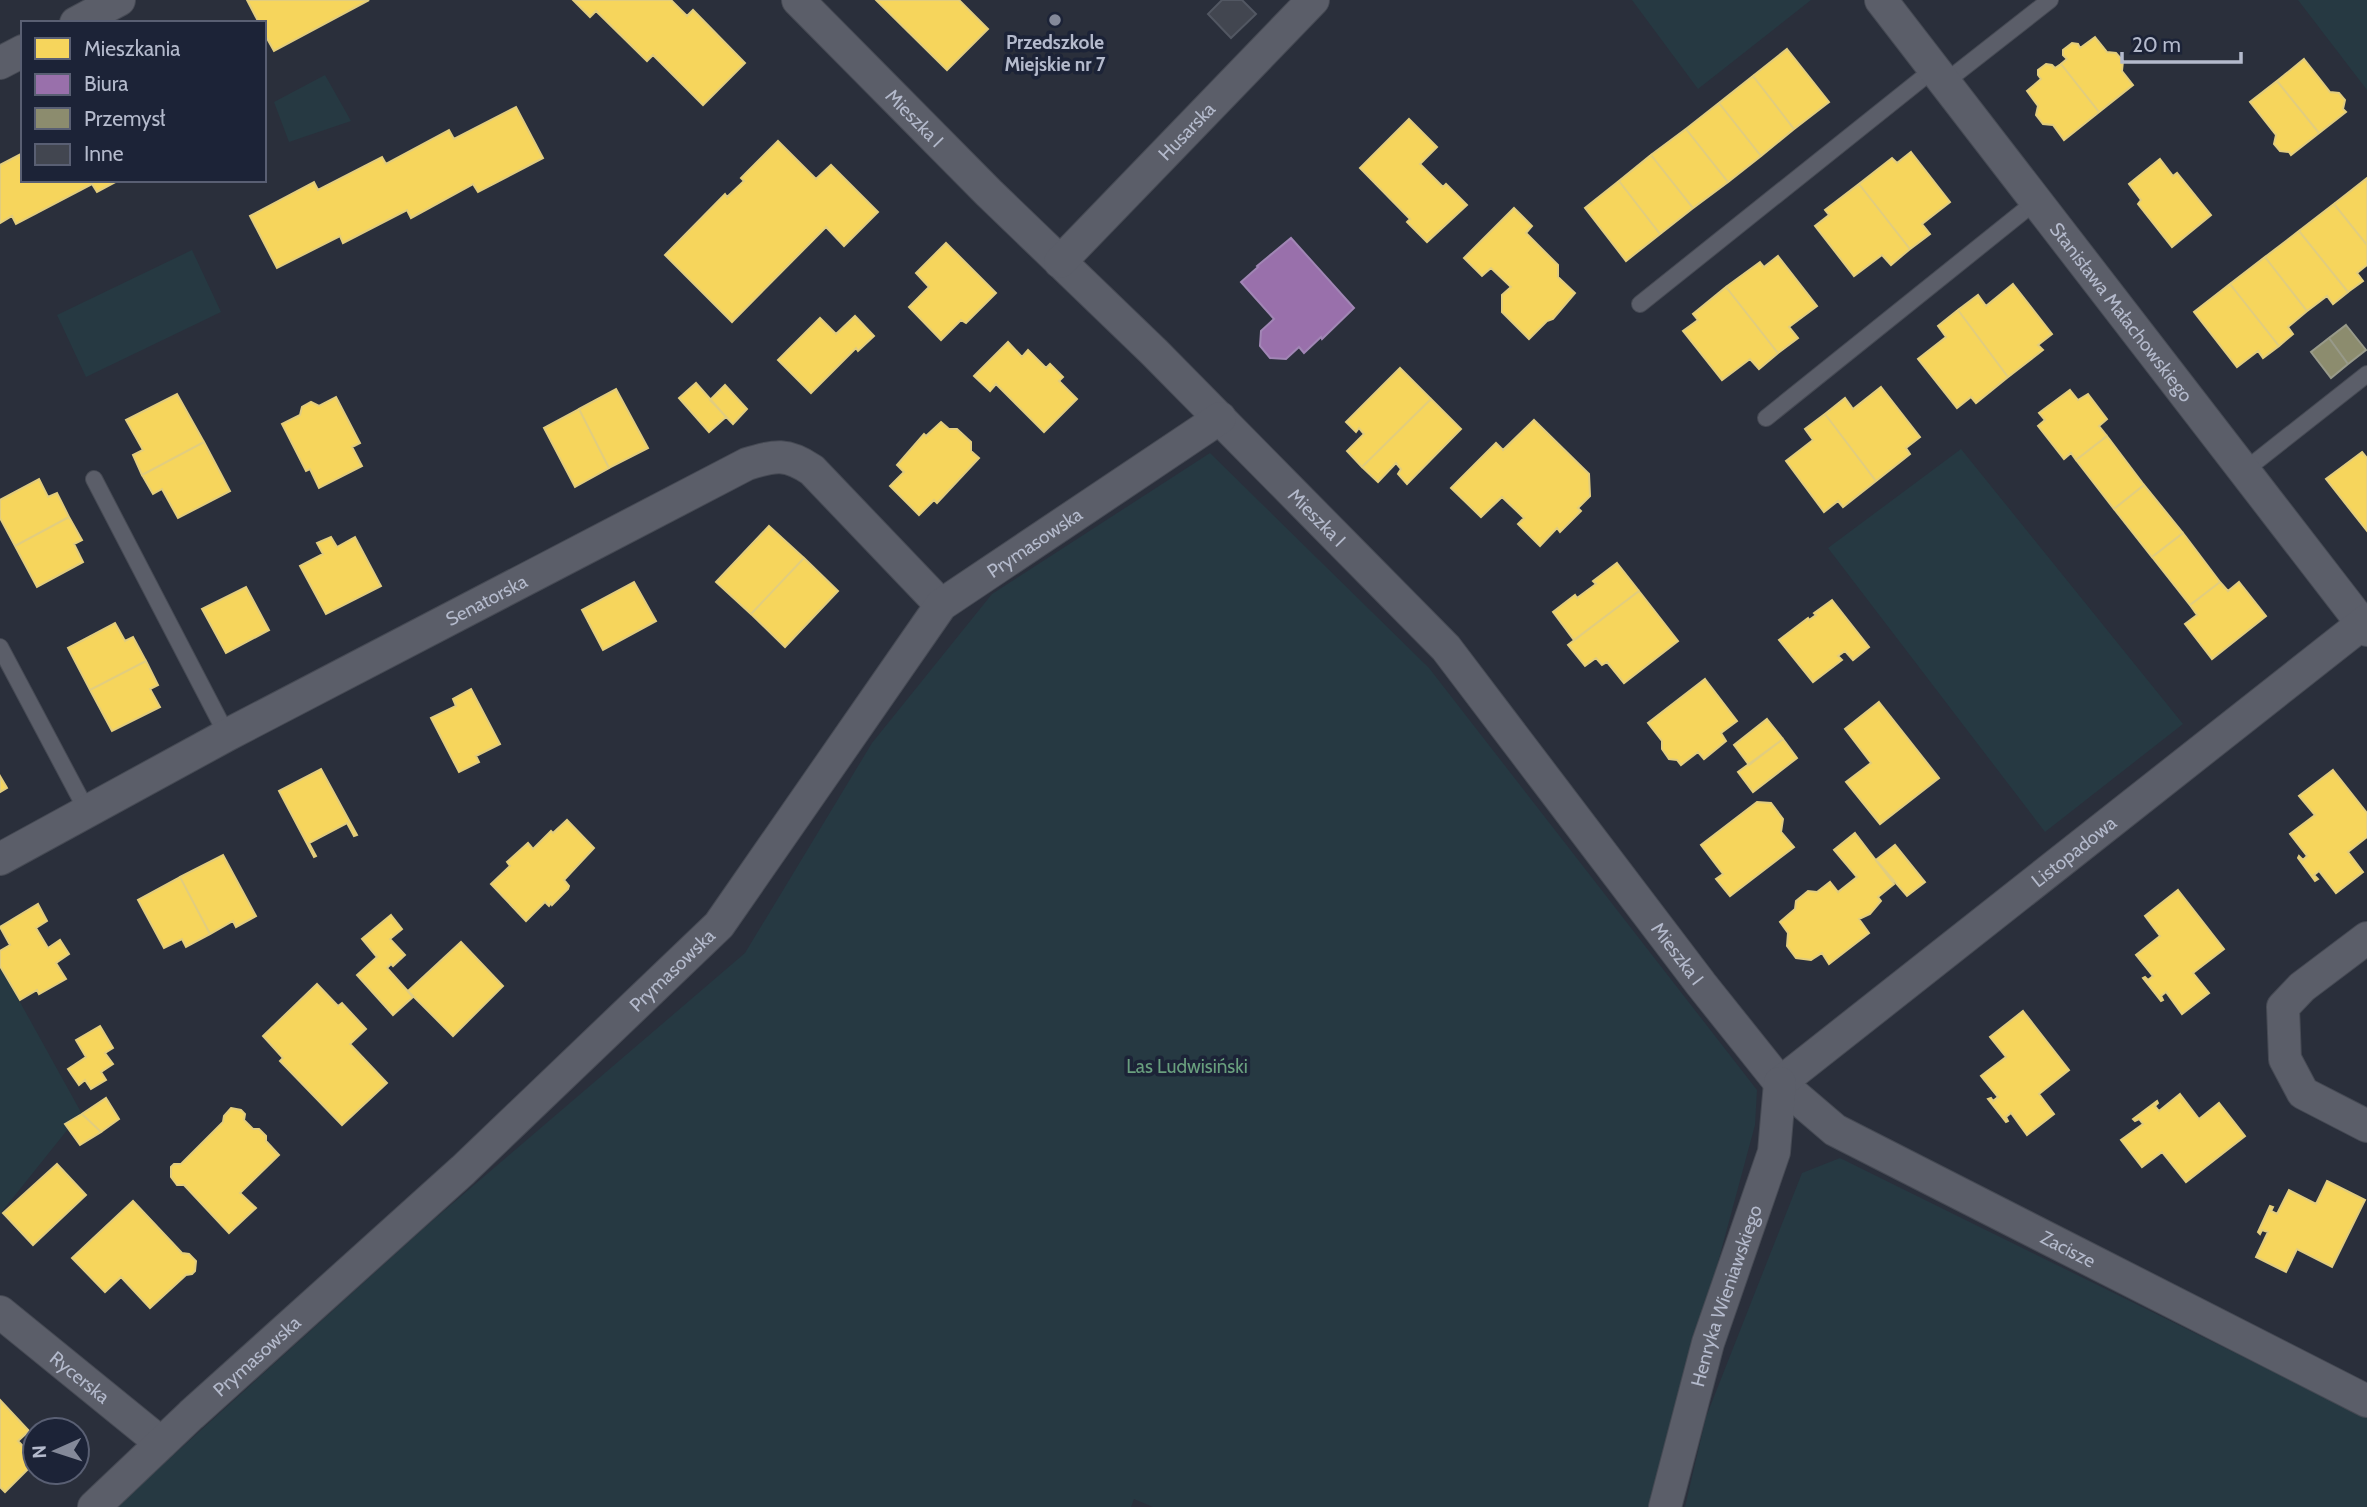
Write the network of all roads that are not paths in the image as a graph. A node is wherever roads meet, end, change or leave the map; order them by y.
1 (119, 0) edge
2 (798, 0) edge
3 (1313, 0) edge
4 (1881, 0) edge
5 (2050, 0) edge
6 (80, 21) edge
7 (21, 52) edge
8 (0, 63) edge
9 (1939, 76) junction
10 (2035, 201) junction
11 (1060, 262) junction
12 (1640, 304) dead end
13 (2367, 374) edge
14 (1220, 418) junction
15 (1766, 418) dead end
16 (2244, 471) junction
17 (94, 479) dead end
18 (941, 605) junction
19 (2365, 625) edge
20 (0, 647) edge
21 (227, 735) junction
22 (87, 811) junction
23 (0, 859) edge
24 (2367, 938) edge
25 (1780, 1083) junction
26 (2367, 1126) edge
27 (0, 1312) edge
28 (2367, 1401) edge
29 (161, 1443) junction
30 (94, 1507) edge
31 (1665, 1507) edge

1 - 6 street
2 - 11 street, Mieszka I
3 - 11 street, Husarska
4 - 9 street, Stanisława Małachowskiego
5 - 9 lane
7 - 8 street
9 - 10 street, Stanisława Małachowskiego
9 - 12 lane
10 - 15 lane
10 - 16 street, Stanisława Małachowskiego
11 - 14 street, Mieszka I
13 - 16 lane
14 - 18 street, Prymasowska
14 - 25 street, Mieszka I
16 - 19 street, Stanisława Małachowskiego
17 - 21 lane
18 - 21 street, Senatorska
18 - 29 street, Prymasowska
19 - 25 street, Listopadowa
20 - 22 lane
21 - 22 street, Senatorska
22 - 23 street, Senatorska
24 - 26 street
25 - 28 street, Zacisze
25 - 31 street, Henryka Wieniawskiego
27 - 29 street, Rycerska
29 - 30 street, Prymasowska

